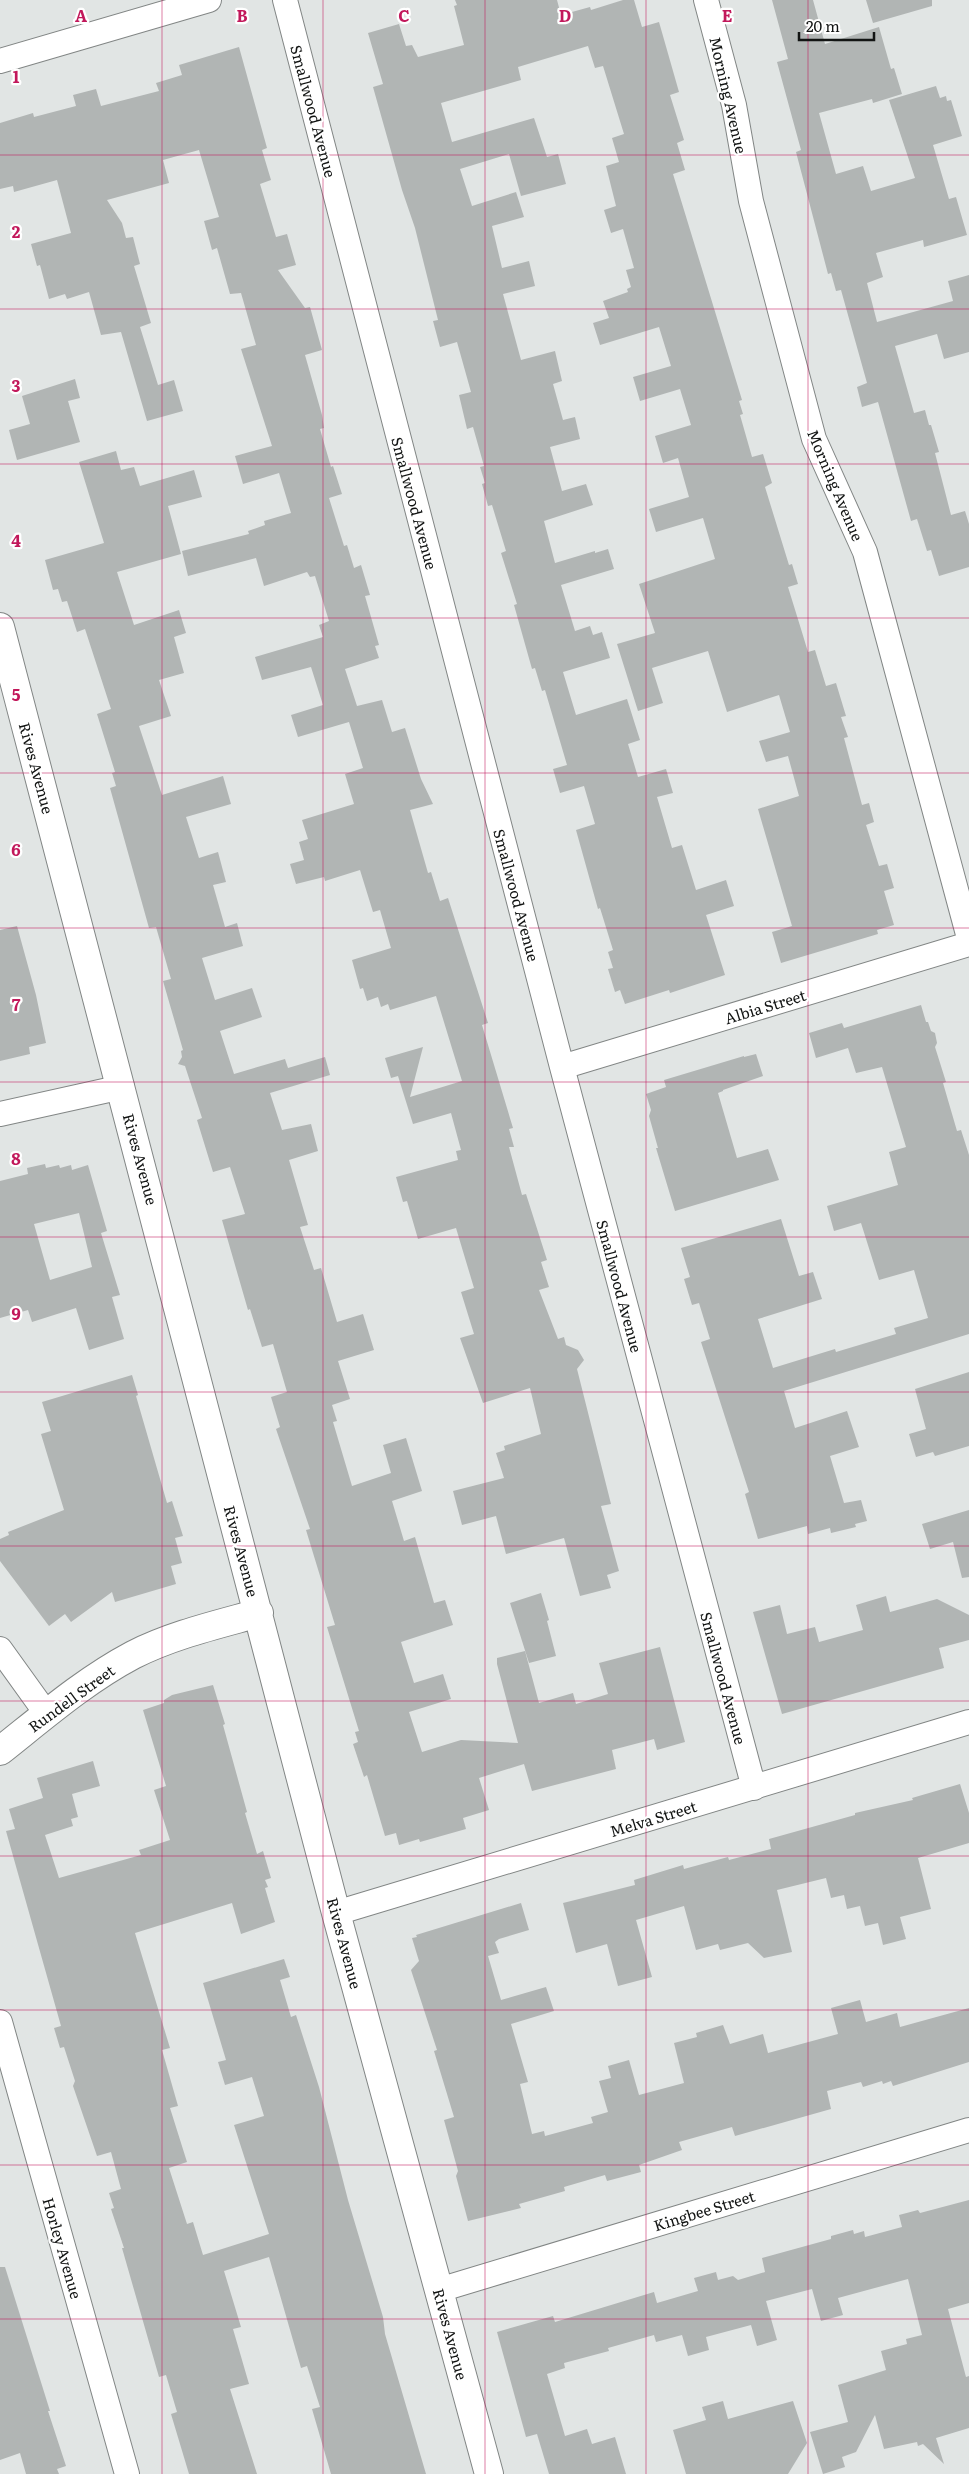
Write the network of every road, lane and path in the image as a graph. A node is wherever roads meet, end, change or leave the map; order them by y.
1 (209, 0) edge
2 (285, 0) edge
3 (706, 0) edge
4 (0, 61) edge
5 (0, 627) edge
6 (969, 938) edge
7 (969, 944) edge
8 (562, 1067) junction
9 (122, 1087) junction
10 (0, 1114) edge
11 (258, 1613) junction
12 (0, 1649) edge
13 (46, 1713) junction
14 (969, 1722) edge
15 (0, 1751) edge
16 (754, 1788) junction
17 (336, 1913) junction
18 (0, 2022) edge
19 (969, 2130) edge
20 (439, 2290) junction
21 (127, 2474) edge
22 (489, 2474) edge

1 - 4 street
2 - 8 street, Smallwood Avenue
3 - 6 street, Morning Avenue
5 - 9 street, Rives Avenue
7 - 8 street, Albia Street
8 - 16 street, Smallwood Avenue
9 - 10 street
9 - 11 street, Rives Avenue
11 - 13 street, Rundell Street
11 - 17 street, Rives Avenue
12 - 13 street
13 - 15 street, Rundell Street
14 - 16 street, Melva Street
16 - 17 street, Melva Street
17 - 20 street, Rives Avenue
18 - 21 street, Horley Avenue
19 - 20 street, Kingbee Street
20 - 22 street, Rives Avenue

